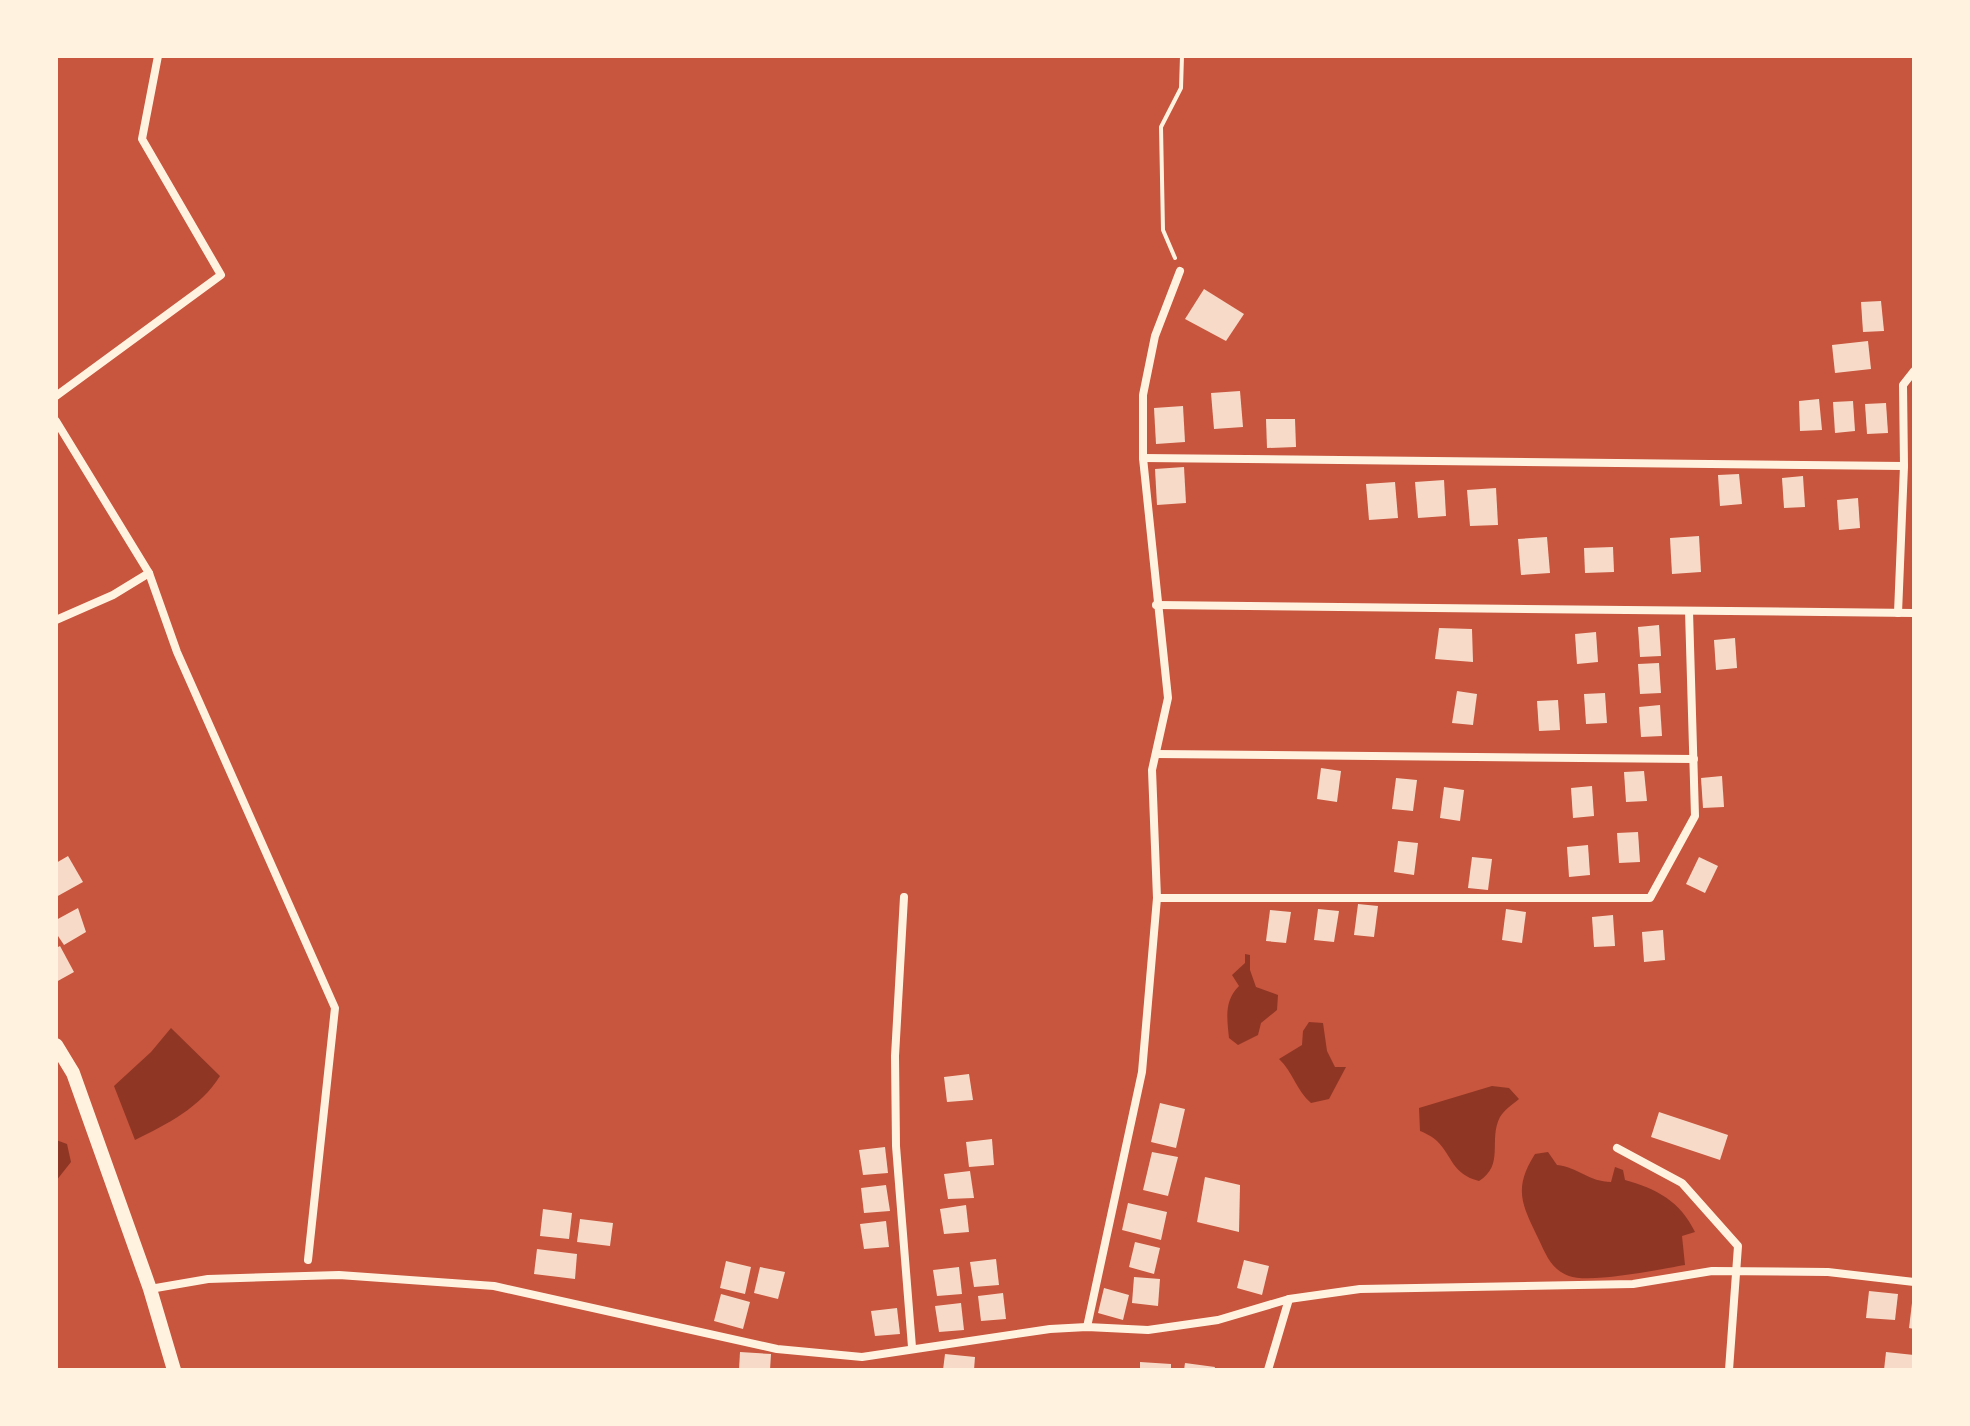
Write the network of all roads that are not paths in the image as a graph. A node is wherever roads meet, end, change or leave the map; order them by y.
1 (158, 56) edge
2 (1180, 271) road end
3 (1914, 371) edge
4 (56, 396) edge
5 (56, 421) edge
6 (1143, 458) junction
7 (1904, 466) junction
8 (149, 573) junction
9 (1156, 605) junction
10 (1689, 611) junction
11 (1898, 613) junction
12 (1914, 613) edge
13 (56, 620) edge
14 (1156, 754) junction
15 (1694, 759) junction
16 (904, 897) dead end
17 (1157, 898) junction
18 (56, 1045) edge
19 (1617, 1148) dead end
20 (308, 1260) dead end
21 (1739, 1271) junction
22 (1914, 1282) edge
23 (150, 1289) junction
24 (1289, 1299) junction
25 (1087, 1327) junction
26 (912, 1347) junction
27 (174, 1370) edge
28 (1268, 1370) edge
29 (1729, 1370) edge

1 - 4 street
2 - 6 street
3 - 7 street
5 - 8 street
6 - 7 street
6 - 9 street
7 - 11 street
8 - 13 street
8 - 20 street
9 - 10 street
9 - 14 street
10 - 11 street
10 - 15 street
11 - 12 street
14 - 15 street
14 - 17 street
15 - 17 street
16 - 26 street
17 - 25 street
18 - 23 street
19 - 21 street
21 - 22 street
21 - 24 street
21 - 29 street
23 - 26 street
23 - 27 street
24 - 25 street
24 - 28 street
25 - 26 street

